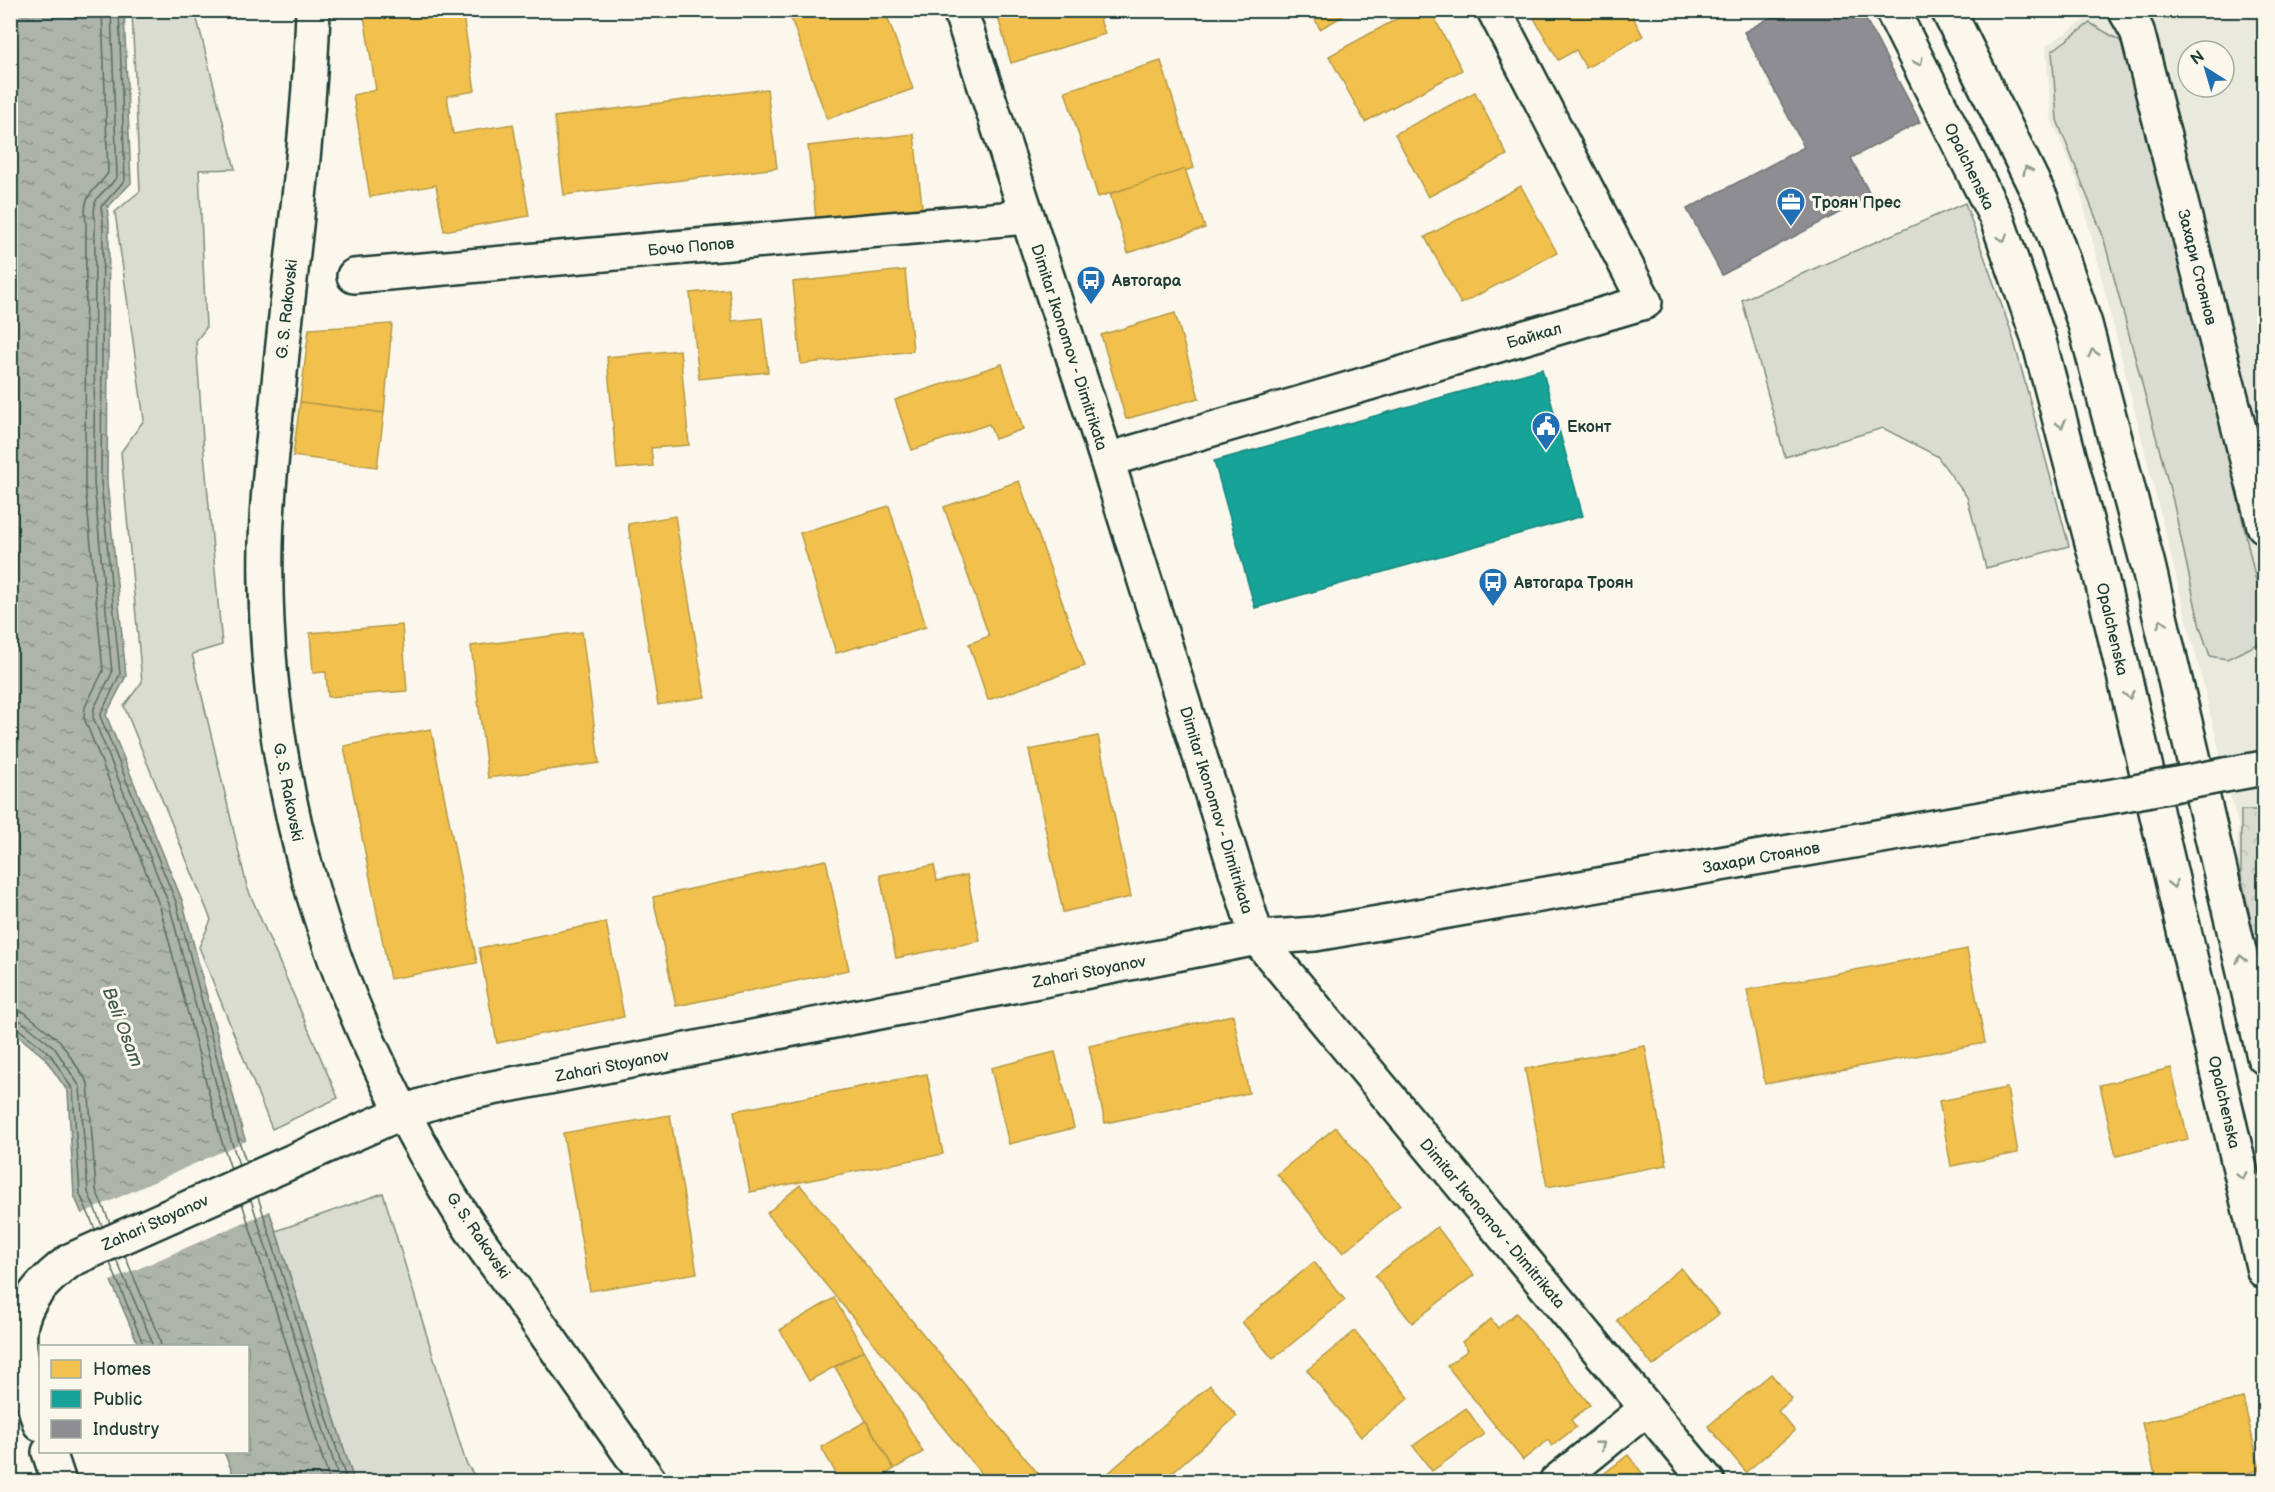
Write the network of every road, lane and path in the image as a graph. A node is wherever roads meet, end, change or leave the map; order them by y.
1 (313, 10) edge
2 (960, 10) edge
3 (1494, 10) edge
4 (1892, 10) edge
5 (1948, 10) edge
6 (2125, 10) edge
7 (1027, 217) junction
8 (354, 276) dead end
9 (1107, 460) junction
10 (2265, 526) edge
11 (2265, 768) edge
12 (1257, 938) junction
13 (2265, 1057) edge
14 (403, 1112) junction
15 (2265, 1271) edge
16 (1646, 1409) junction
17 (39, 1421) edge
18 (49, 1453) edge
19 (59, 1482) edge
20 (650, 1482) edge
21 (1556, 1482) edge
22 (1707, 1482) edge

1 - 14 street, G. S. Rakovski
2 - 7 street, Dimitar Ikonomov - Dimitrikata
3 - 9 street, Байкал
4 -> 15 street, Opalchenska
13 -> 5 street
6 - 10 street, Захари Стоянов
7 - 8 street, Бочо Попов
7 - 9 street, Dimitar Ikonomov - Dimitrikata
9 - 12 street, Dimitar Ikonomov - Dimitrikata
11 - 12 street, Захари Стоянов, bridge
12 - 14 street, Zahari Stoyanov
12 - 16 street, Dimitar Ikonomov - Dimitrikata
14 - 17 street, Zahari Stoyanov
14 - 20 street, G. S. Rakovski
21 -> 16 street
16 - 22 street, Dimitar Ikonomov - Dimitrikata
18 - 19 street

